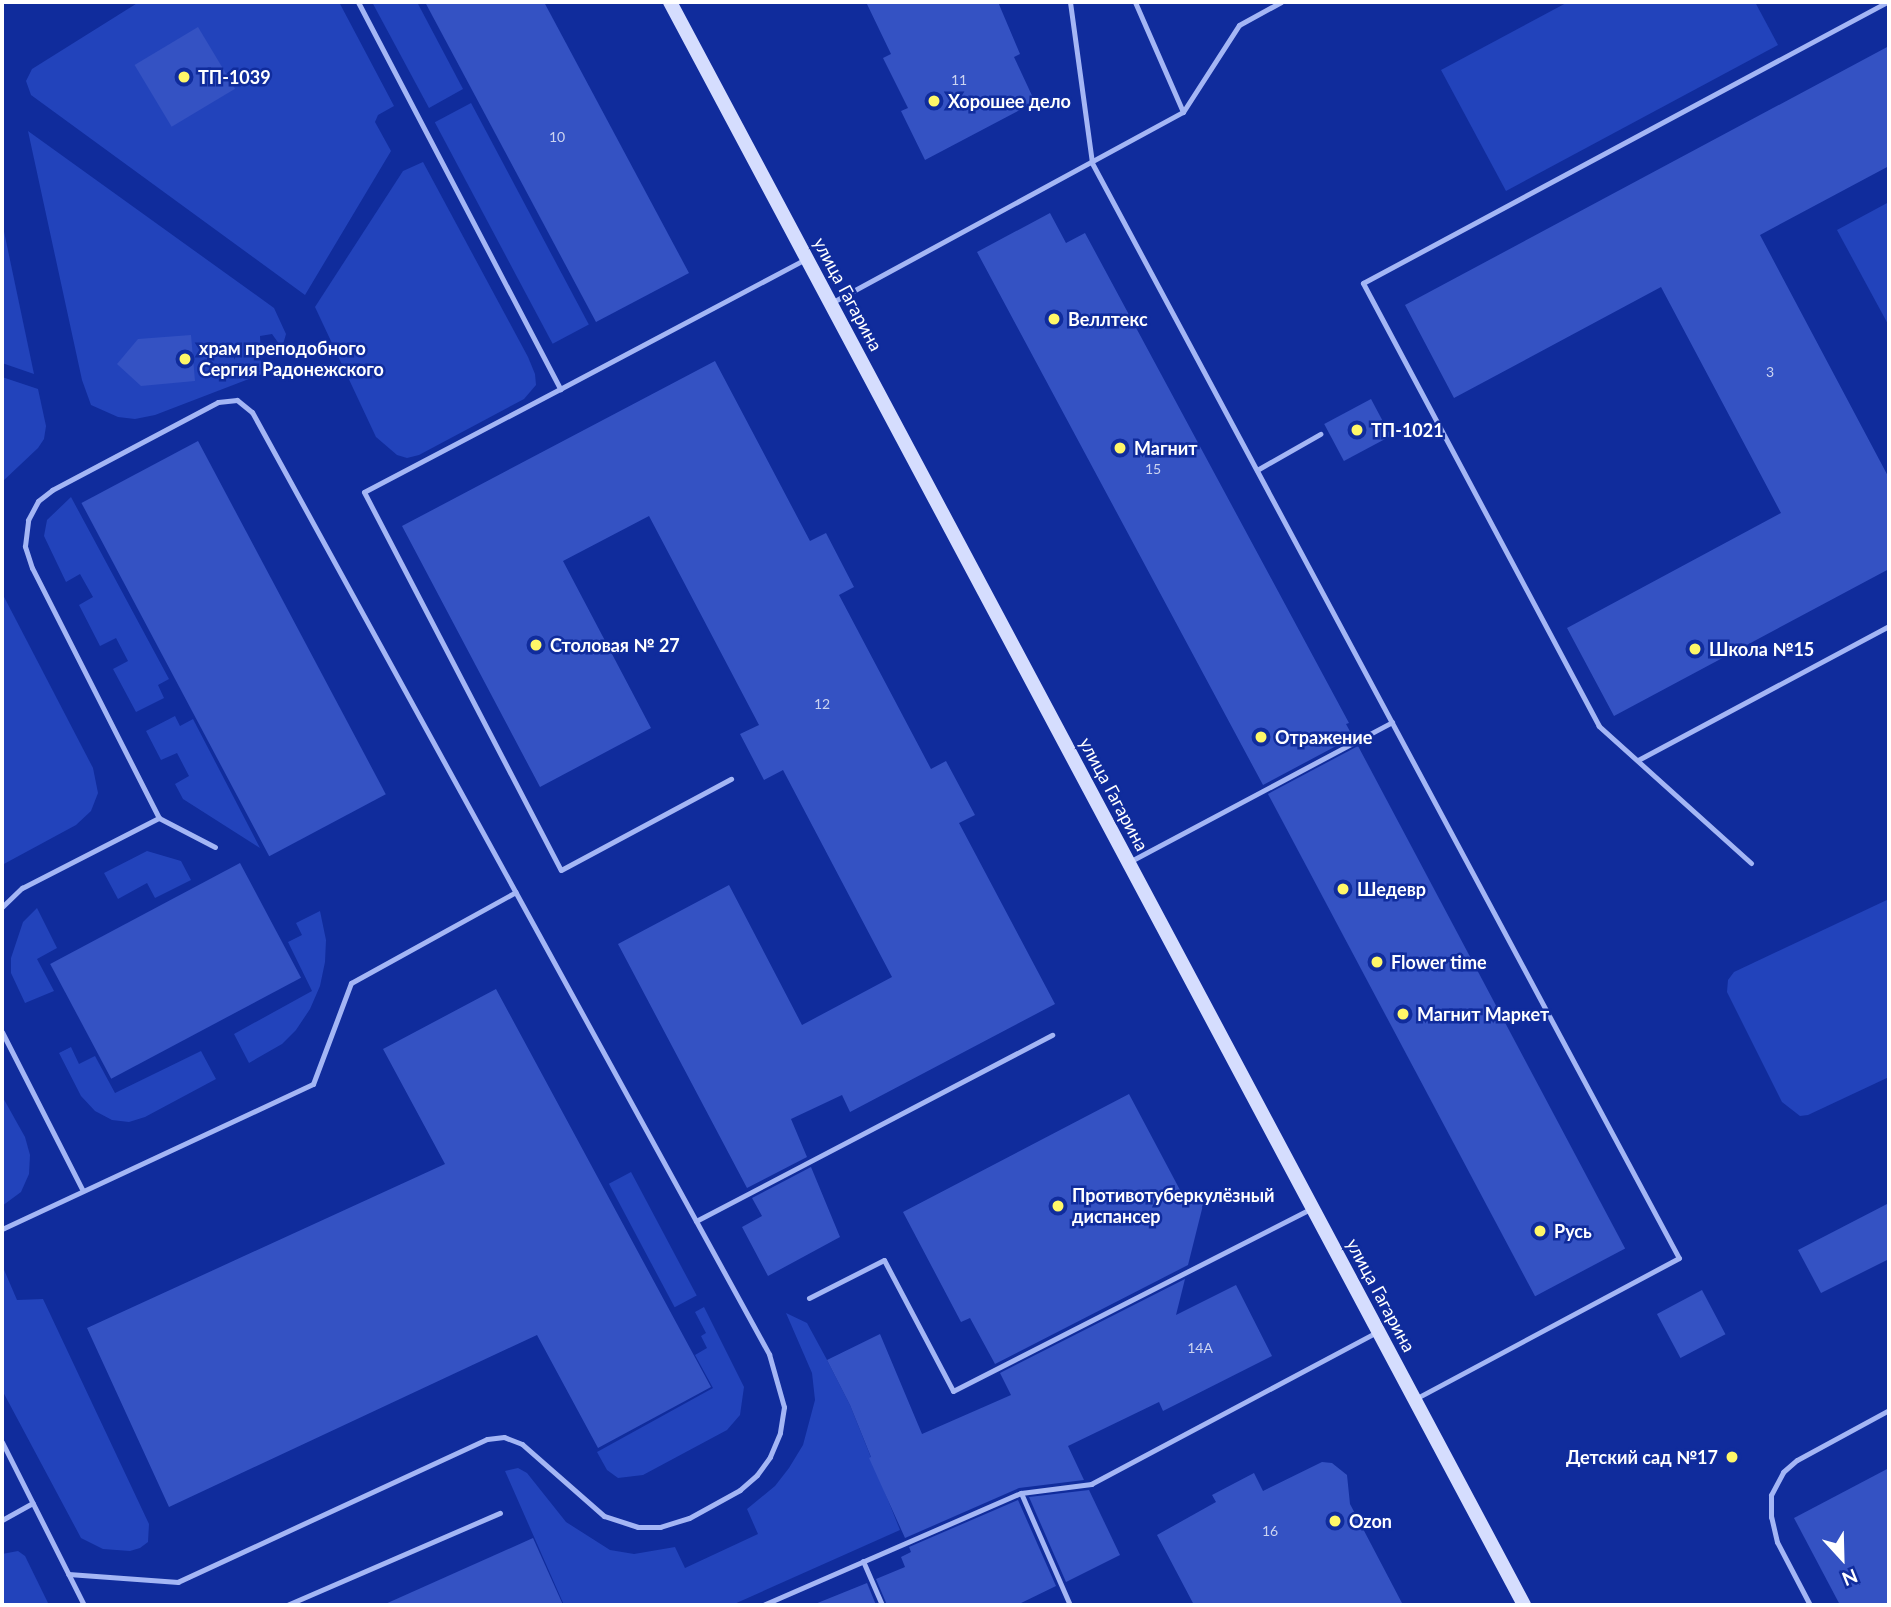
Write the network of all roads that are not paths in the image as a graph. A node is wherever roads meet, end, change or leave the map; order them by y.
1 (358, 2) edge
2 (670, 2) edge
3 (1070, 2) edge
4 (1135, 2) edge
5 (1281, 2) edge
6 (1887, 2) edge
7 (1184, 112) junction
8 (1092, 163) junction
9 (807, 258) junction
10 (831, 303) junction
11 (560, 389) junction
12 (1320, 434) dead end
13 (1257, 470) junction
14 (1889, 626) edge
15 (1392, 722) junction
16 (1638, 760) junction
17 (731, 779) dead end
18 (159, 818) junction
19 (215, 847) dead end
20 (1128, 862) junction
21 (1751, 863) dead end
22 (516, 892) junction
23 (2, 907) edge
24 (2, 1032) edge
25 (1052, 1035) dead end
26 (83, 1191) junction
27 (1313, 1208) junction
28 (696, 1221) junction
29 (2, 1228) edge
30 (809, 1298) dead end
31 (1379, 1331) junction
32 (1415, 1399) junction
33 (1889, 1410) edge
34 (2, 1441) edge
35 (1021, 1493) junction
36 (33, 1503) junction
37 (500, 1513) dead end
38 (2, 1520) edge
39 (863, 1561) junction
40 (68, 1574) junction
41 (84, 1605) edge
42 (287, 1605) edge
43 (763, 1605) edge
44 (882, 1605) edge
45 (1070, 1605) edge
46 (1524, 1605) edge
47 (1810, 1605) edge

1 - 11 lane
2 - 9 main road, улица Гагарина
3 - 8 lane
4 - 7 lane
5 - 7 lane
6 - 16 lane
7 - 8 lane
8 - 10 lane
8 - 13 lane
9 - 10 main road, улица Гагарина
9 - 11 lane
10 - 20 main road, улица Гагарина
11 - 17 lane
12 - 13 lane
13 - 15 lane
14 - 16 lane
15 - 20 lane
15 - 32 lane
16 - 21 lane
18 - 19 lane
18 - 22 lane
18 - 23 lane
20 - 27 main road, улица Гагарина
22 - 26 lane
22 - 28 lane
24 - 26 lane
25 - 28 lane
26 - 29 lane
27 - 30 lane
27 - 31 main road, улица Гагарина
28 - 40 lane
31 - 32 main road, улица Гагарина
31 - 35 lane
32 - 46 main road, улица Гагарина
33 - 47 lane
34 - 36 lane
35 - 39 lane
35 - 45 lane
36 - 38 lane
36 - 40 lane
37 - 42 lane
39 - 43 lane
39 - 44 lane
40 - 41 lane

